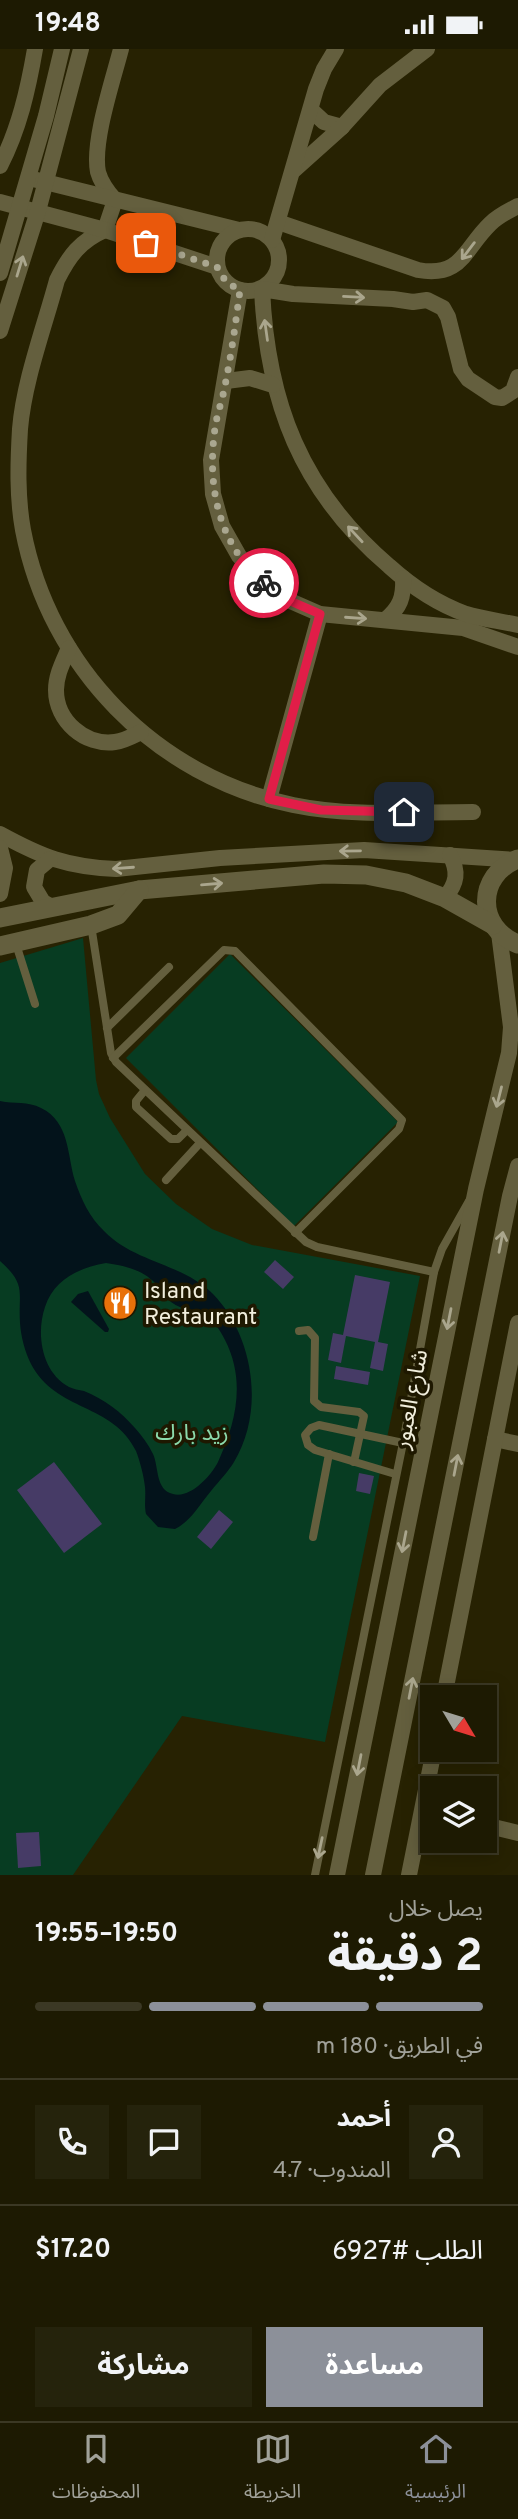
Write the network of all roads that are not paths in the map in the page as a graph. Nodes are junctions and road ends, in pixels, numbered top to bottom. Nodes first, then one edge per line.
1 (34, 49) edge
2 (62, 49) edge
3 (81, 49) edge
4 (121, 49) edge
5 (336, 49) edge
6 (427, 49) edge
7 (311, 110) junction
8 (342, 127) junction
9 (0, 166) edge
10 (292, 172) junction
11 (29, 177) junction
12 (45, 182) junction
13 (115, 199) junction
14 (0, 202) edge
15 (20, 206) junction
16 (518, 206) edge
17 (38, 211) junction
18 (278, 222) junction
19 (7, 227) edge
20 (106, 230) junction
21 (239, 230) junction
22 (31, 233) junction
23 (272, 240) junction
24 (217, 267) junction
25 (418, 270) junction
26 (0, 273) edge
27 (262, 289) junction
28 (240, 290) junction
29 (413, 302) junction
30 (0, 331) edge
31 (518, 377) edge
32 (226, 381) junction
33 (273, 386) junction
34 (402, 578) junction
35 (320, 614) junction
36 (385, 620) junction
37 (464, 621) junction
38 (518, 625) edge
39 (518, 647) edge
40 (69, 648) junction
41 (141, 732) junction
42 (269, 799) junction
43 (472, 812) dead end
44 (0, 834) edge
45 (0, 848) edge
46 (450, 855) junction
47 (50, 859) junction
48 (517, 860) edge
49 (139, 890) junction
50 (0, 894) edge
51 (445, 898) junction
52 (50, 906) junction
53 (0, 918) edge
54 (91, 925) junction
55 (496, 929) junction
56 (7, 943) edge
57 (518, 944) edge
58 (169, 967) dead end
59 (513, 1000) edge
60 (35, 1004) dead end
61 (107, 1028) junction
62 (113, 1058) junction
63 (145, 1090) junction
64 (187, 1130) junction
65 (200, 1143) junction
66 (518, 1166) edge
67 (166, 1180) dead end
68 (475, 1189) junction
69 (295, 1233) junction
70 (434, 1272) junction
71 (518, 1323) edge
72 (299, 1331) dead end
73 (361, 1435) junction
74 (495, 1439) junction
75 (403, 1443) junction
76 (518, 1444) edge
77 (329, 1454) junction
78 (354, 1462) junction
79 (395, 1473) junction
80 (313, 1537) dead end
81 (446, 1685) edge
82 (497, 1828) edge
83 (518, 1833) edge
84 (420, 1836) edge
85 (315, 1875) edge
86 (337, 1875) edge
87 (373, 1875) edge
88 (409, 1875) edge

1 - 9 street
2 - 11 street
3 - 12 street
4 - 13 street
5 - 7 street
6 - 8 street
7 - 8 street
7 - 10 street
8 - 10 street
10 - 18 street
11 - 12 street
11 - 15 street
12 - 13 street
12 - 17 street
13 - 20 street
13 - 21 street
14 - 15 street
15 - 17 street
15 - 19 street
16 -> 25 street
17 - 20 street
17 - 22 street
18 - 23 street
18 - 25 street
19 - 22 street
19 - 26 street
20 - 24 street
20 - 40 street
21 - 23 street
21 - 24 street
30 -> 22 street
23 - 27 street
24 - 28 street
25 - 29 street
27 - 28 street
27 -> 29 street
33 -> 27 street
28 - 32 street
29 - 31 street
32 - 33 street
32 - 35 street
34 -> 33 street
34 - 36 street
34 - 37 street
35 -> 36 street
35 - 42 street
36 - 37 street
37 - 38 street
37 - 39 street
40 - 41 street
40 - 41 street
41 - 42 street
42 - 43 street
44 - 47 street
45 - 50 street
46 -> 47 street
46 - 48 street
46 - 51 street
47 - 52 street
48 - 55 street
49 -> 51 street
49 - 52 street
49 - 54 street
51 - 55 street
52 - 53 street
54 - 56 street
54 - 61 lane
55 - 57 street
55 - 59 street, شارع العبور
56 - 60 lane
58 - 61 lane
59 -> 68 street, شارع العبور
61 - 62 lane
62 - 63 lane
62 - 69 lane
63 - 64 lane
63 - 64 lane
64 - 65 lane
65 - 67 lane
65 - 69 lane
87 -> 66 street
68 - 70 lane
68 -> 86 street, شارع العبور
69 - 70 lane
70 - 75 lane
71 - 74 street
72 - 73 lane
73 - 75 lane
73 - 77 lane
73 - 78 lane
74 - 76 street
74 - 81 street
75 - 79 lane
77 - 78 lane
77 - 80 lane
78 - 79 lane
79 -> 85 lane
82 - 83 street
84 - 88 street

